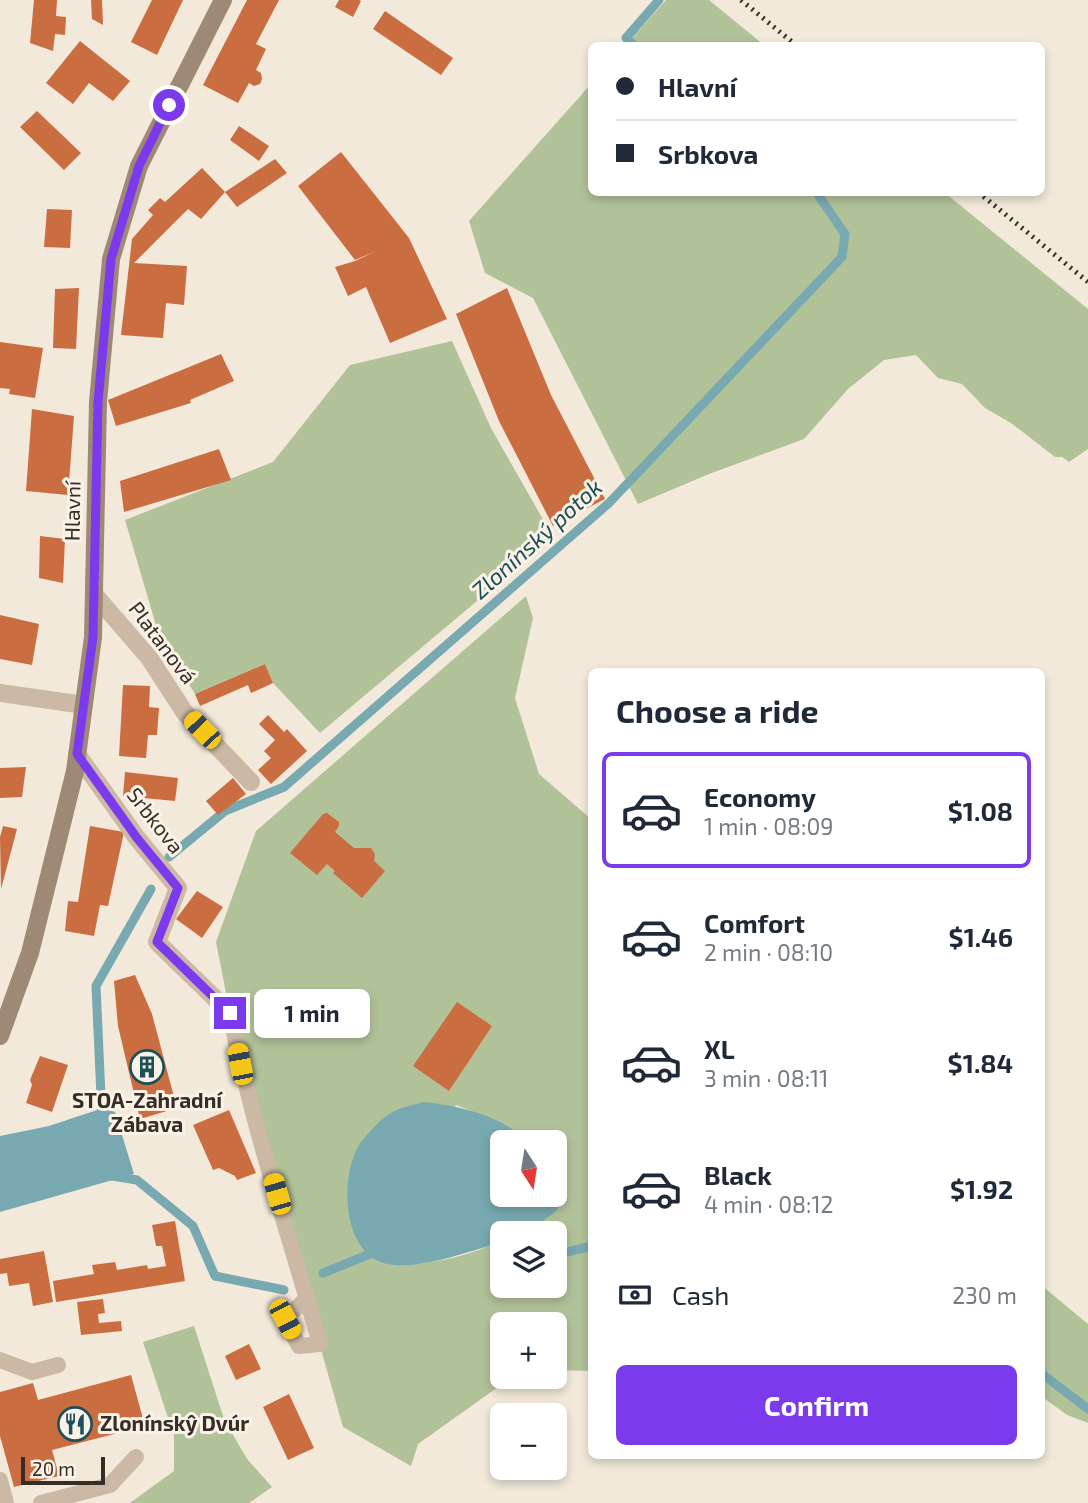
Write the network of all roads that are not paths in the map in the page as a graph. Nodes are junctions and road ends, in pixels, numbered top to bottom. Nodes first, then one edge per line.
1 (223, 0) edge
2 (94, 594) junction
3 (0, 693) edge
4 (84, 705) junction
5 (77, 754) junction
6 (251, 782) dead end
7 (230, 1013) joint
8 (0, 1036) edge
9 (307, 1298) dead end
10 (0, 1360) edge
11 (58, 1365) dead end
12 (136, 1457) dead end
13 (0, 1480) edge
14 (6, 1503) edge
15 (41, 1503) edge

1 - 2 street, Hlavní
2 - 4 street, Hlavní
2 - 6 street, Platanová
3 - 4 street
4 - 5 street, Hlavní
5 - 7 street, Srbkova
5 - 8 street, Hlavní
7 - 9 lane
10 - 11 lane
12 - 15 lane
13 - 14 lane

